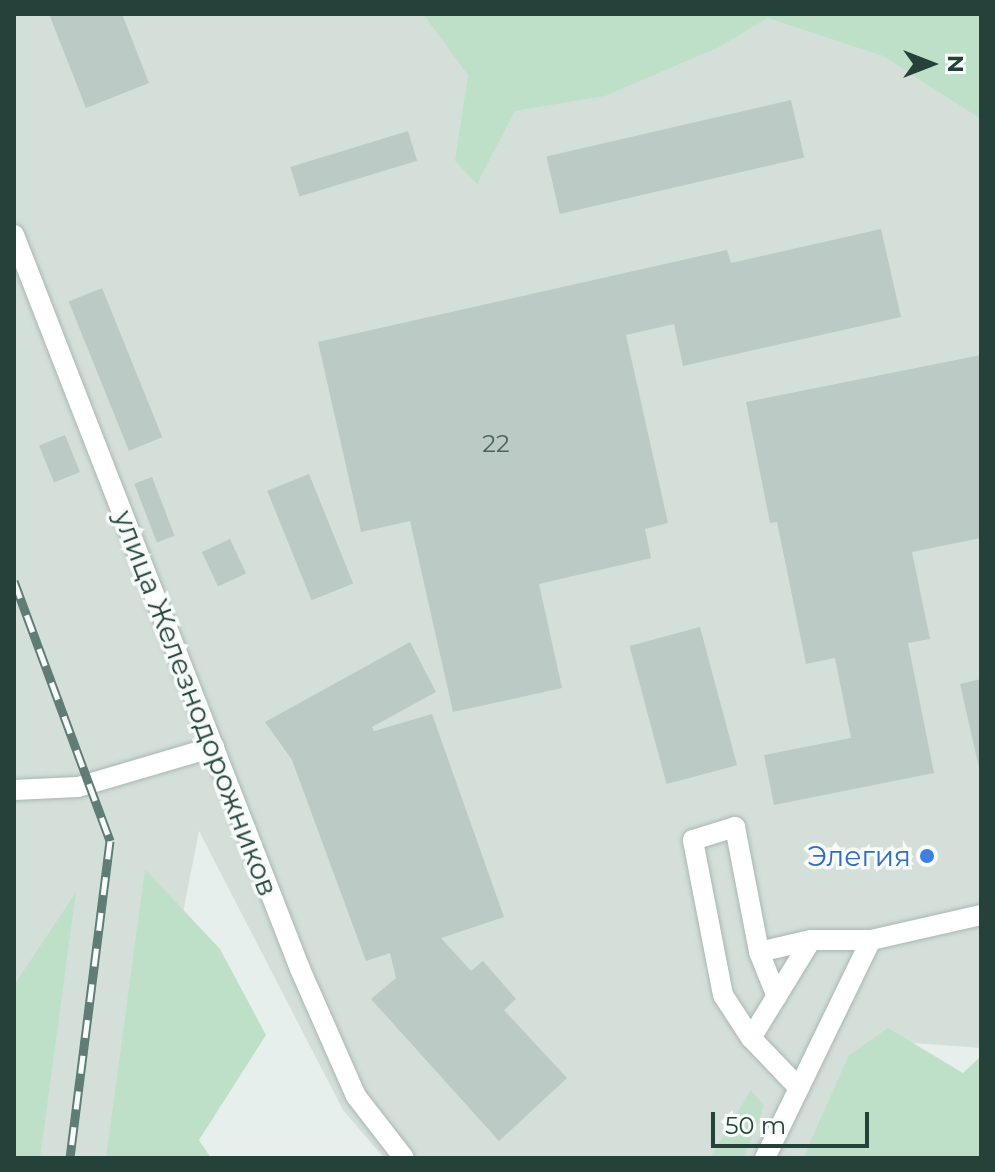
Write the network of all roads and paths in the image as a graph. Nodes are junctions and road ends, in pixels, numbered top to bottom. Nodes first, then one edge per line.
1 (14, 235) edge
2 (214, 747) junction
3 (14, 790) edge
4 (981, 915) edge
5 (811, 940) junction
6 (871, 940) junction
7 (759, 952) junction
8 (777, 997) junction
9 (751, 1038) junction
10 (799, 1088) junction
11 (404, 1158) edge
12 (765, 1158) edge

1 - 2 street, улица Железнодорожников
2 - 3 street
2 - 11 street, улица Железнодорожников
4 - 6 street
5 - 6 street
5 - 7 street
5 - 8 street
6 - 10 street
7 - 8 street
7 - 9 street
8 - 9 street
9 - 10 street
10 - 12 street

